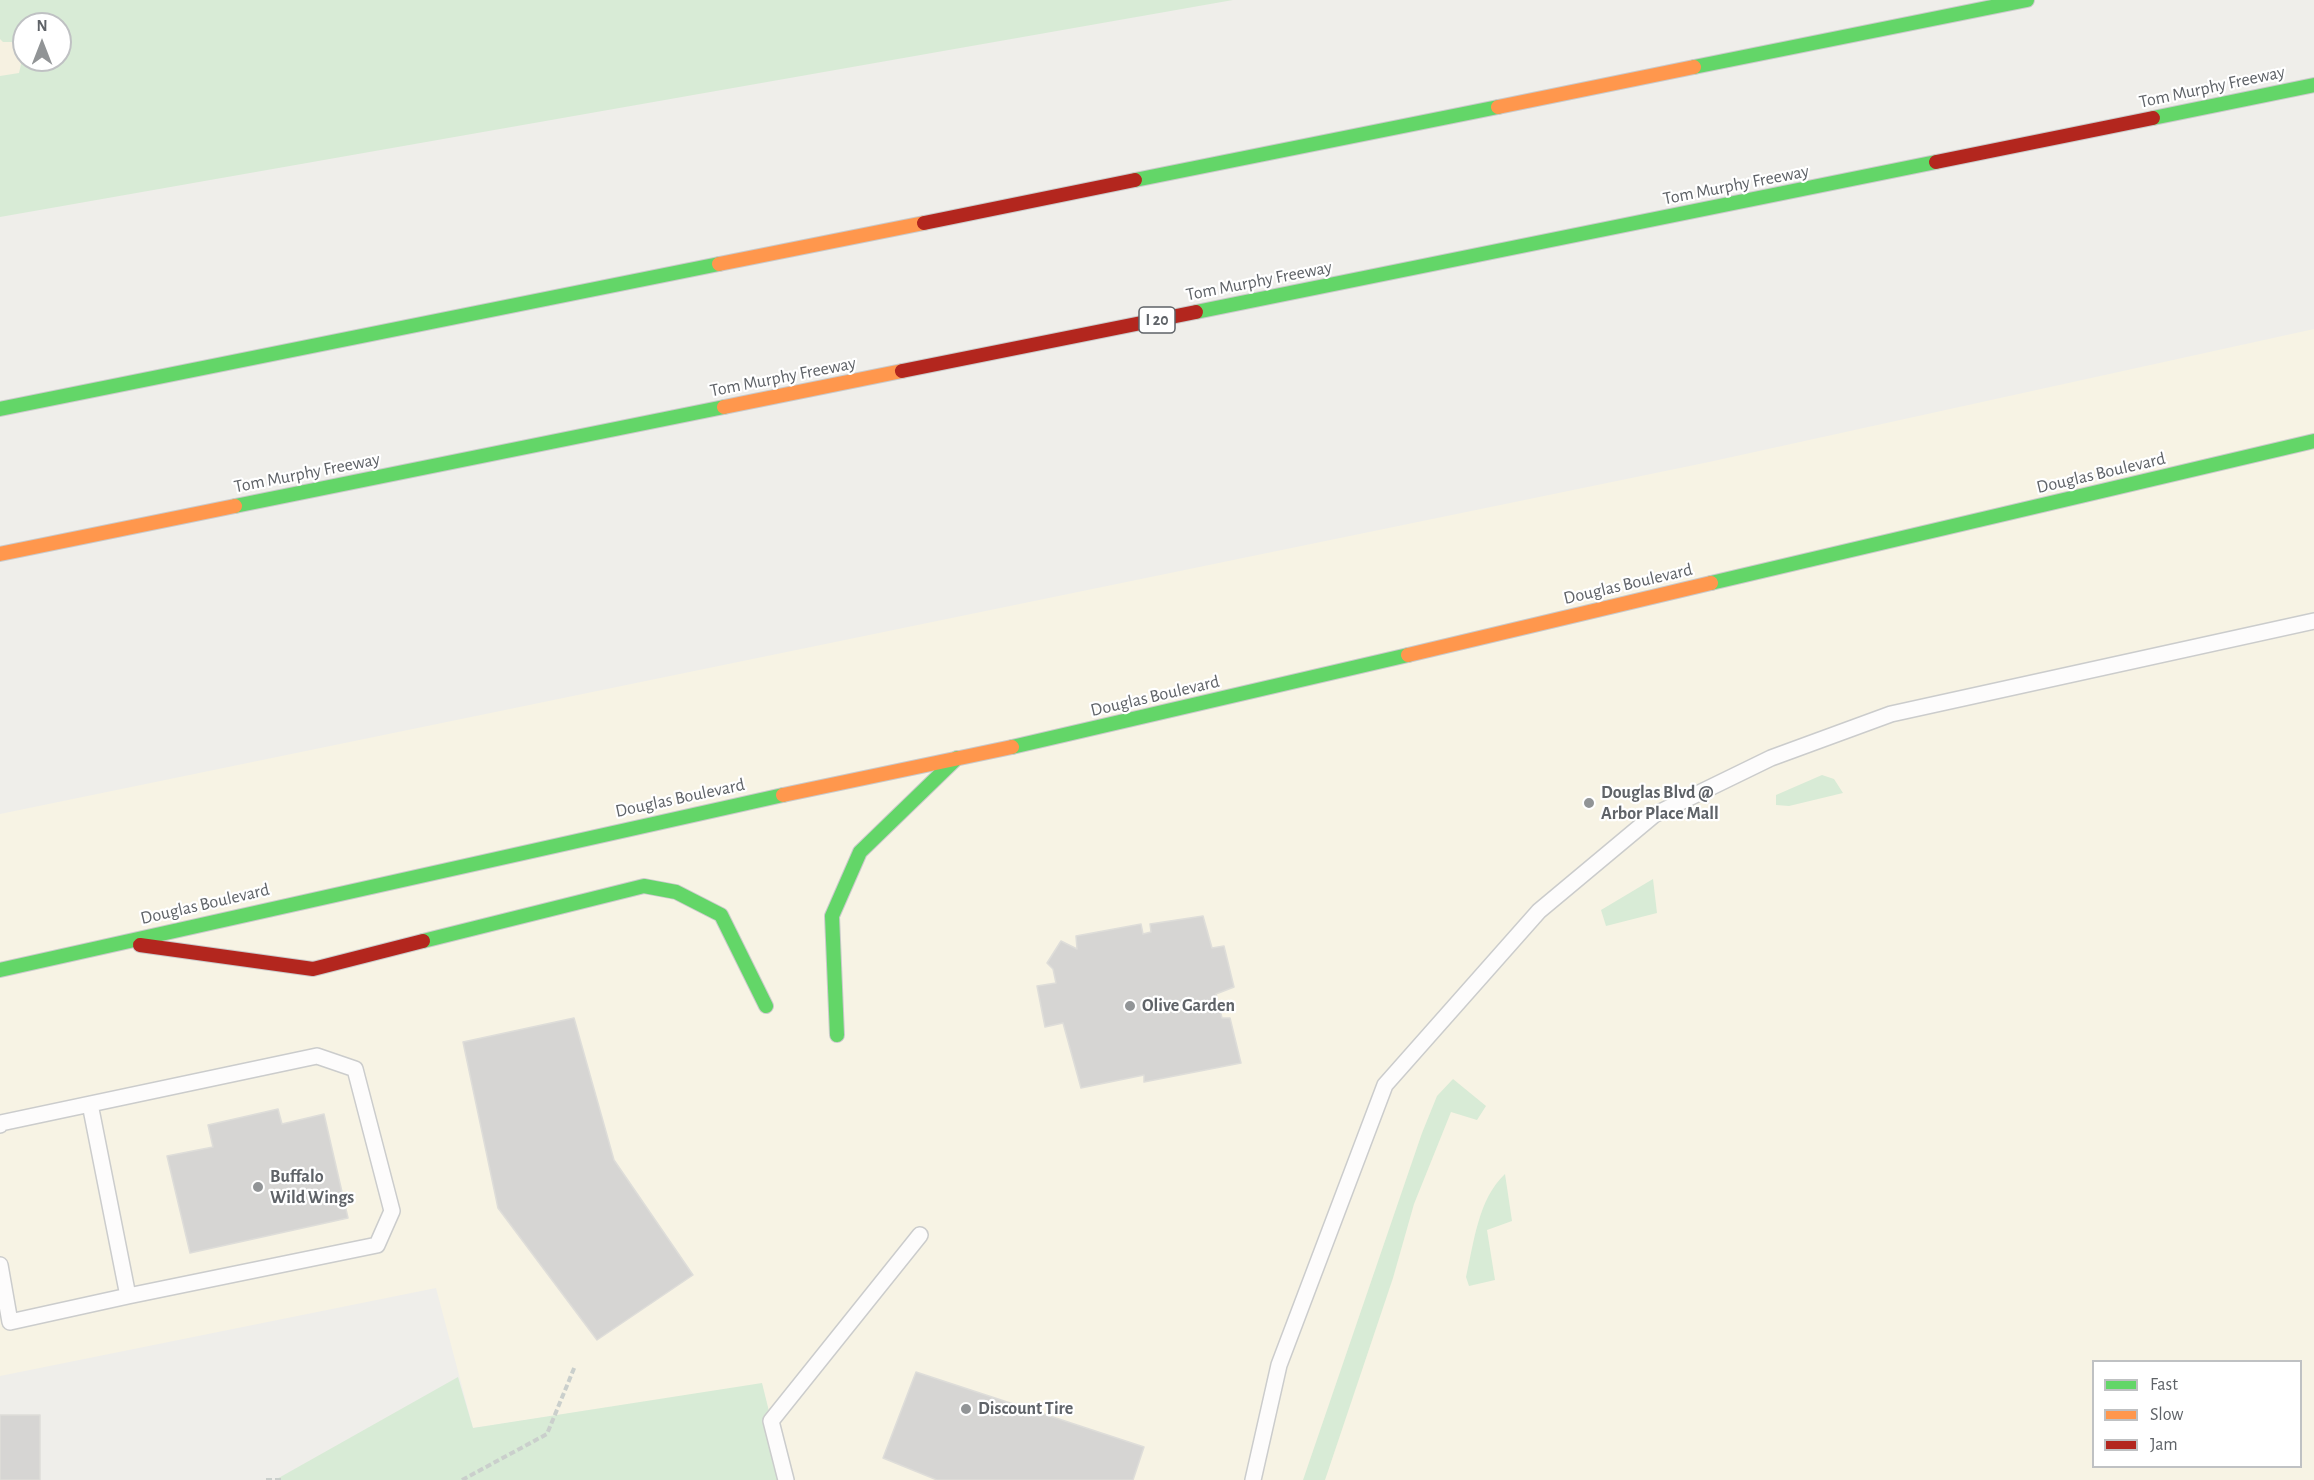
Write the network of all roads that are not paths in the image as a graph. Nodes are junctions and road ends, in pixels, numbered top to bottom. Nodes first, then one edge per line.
1 (2027, 0) edge
2 (2314, 85) edge
3 (0, 409) edge
4 (2314, 441) edge
5 (0, 554) edge
6 (2314, 621) edge
7 (957, 758) junction
8 (120, 942) junction
9 (0, 970) edge
10 (766, 1006) dead end
11 (837, 1035) dead end
12 (90, 1104) junction
13 (0, 1122) edge
14 (920, 1235) dead end
15 (0, 1265) edge
16 (128, 1296) junction
17 (5, 1323) edge
18 (786, 1480) edge
19 (1253, 1480) edge

1 - 3 main road
2 - 5 main road, Tom Murphy Freeway / I 20
4 - 7 main road, Douglas Boulevard
6 - 19 lane
7 - 8 main road, Douglas Boulevard
7 - 11 main road
8 - 9 main road, Douglas Boulevard
8 - 10 main road
12 - 13 lane
12 - 16 lane
12 - 16 lane
14 - 18 lane
15 - 17 lane
16 - 17 lane

